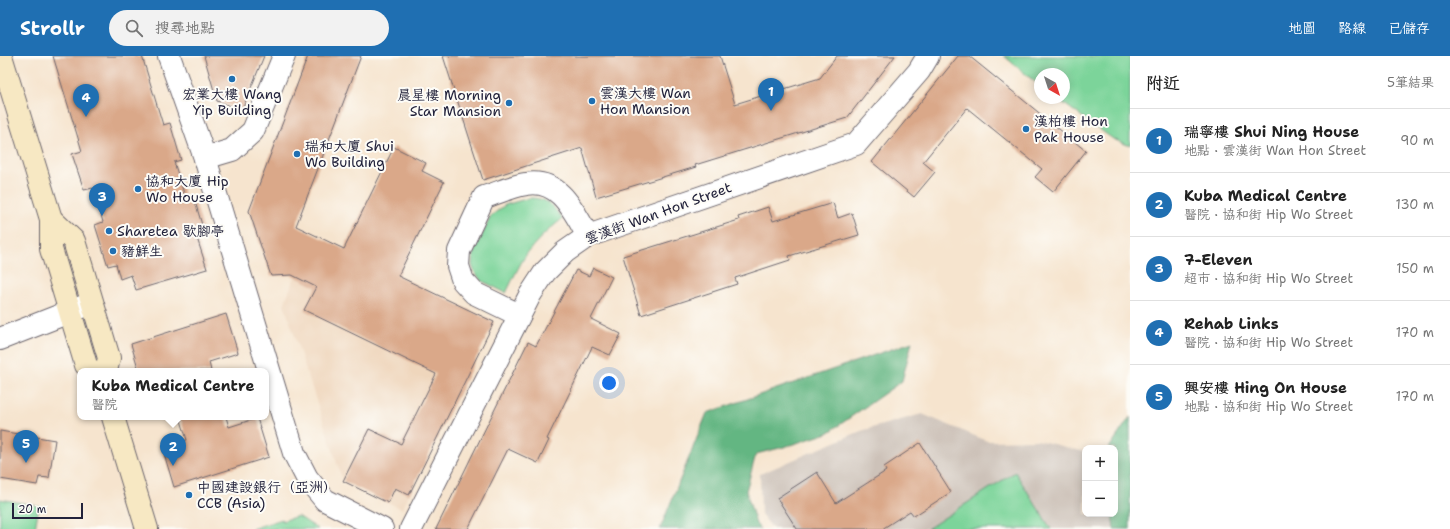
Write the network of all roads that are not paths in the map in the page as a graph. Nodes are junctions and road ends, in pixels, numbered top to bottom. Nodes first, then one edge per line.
1 (1, 56) edge
2 (169, 56) edge
3 (284, 56) edge
4 (928, 56) edge
5 (205, 158) junction
6 (51, 219) junction
7 (588, 236) junction
8 (92, 303) junction
9 (70, 310) junction
10 (519, 315) junction
11 (0, 339) edge
12 (88, 368) edge
13 (107, 368) edge
14 (268, 368) edge
15 (269, 370) edge
16 (114, 420) edge
17 (147, 529) edge
18 (382, 529) edge
19 (411, 529) edge

1 - 6 main road
2 - 5 street
3 - 5 street
4 - 7 street, 雲漢街 Wan Hon Street
5 - 14 street
6 - 8 main road
6 - 9 main road
7 - 10 street, 雲漢街 Wan Hon Street
7 - 10 street
8 - 9 street
8 - 13 main road
9 - 11 street
9 - 12 main road
10 - 19 street, 雲漢街 Wan Hon Street
15 - 18 street
16 - 17 main road

